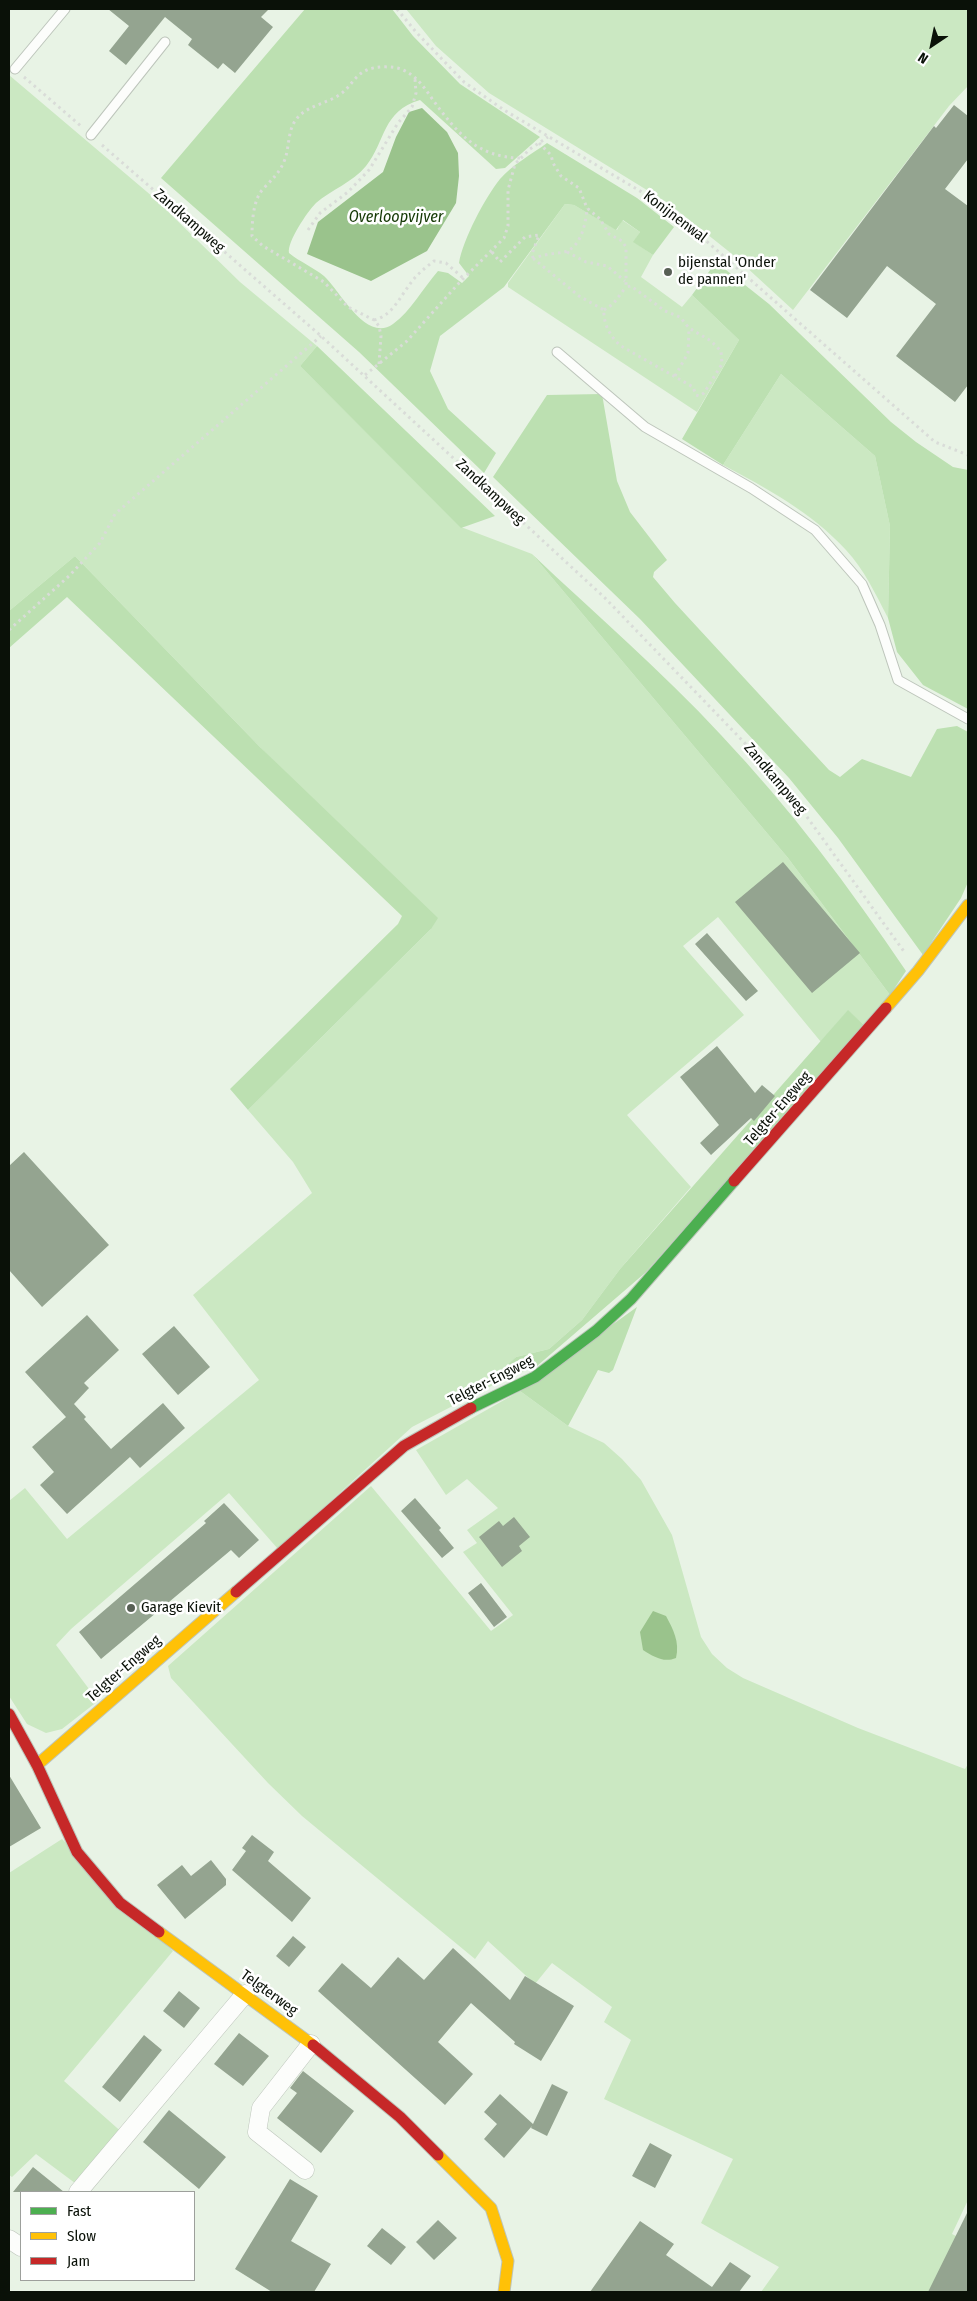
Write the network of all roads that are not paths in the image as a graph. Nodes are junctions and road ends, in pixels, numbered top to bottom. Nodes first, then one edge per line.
1 (65, 9) edge
2 (165, 42) dead end
3 (15, 69) road end
4 (91, 135) road end
5 (557, 352) dead end
6 (968, 719) edge
7 (968, 905) edge
8 (9, 1714) edge
9 (37, 1765) junction
10 (245, 1994) junction
11 (311, 2044) junction
12 (305, 2170) dead end
13 (79, 2191) edge
14 (9, 2239) edge
15 (20, 2246) edge
16 (504, 2292) edge

1 - 3 lane
2 - 4 lane
5 - 6 lane
7 - 9 street, Telgter-Engweg
8 - 9 street, Telgterweg
9 - 10 street, Telgterweg
10 - 11 street, Telgterweg
10 - 13 street
11 - 12 street
11 - 16 street, Telgterweg
14 - 15 street

